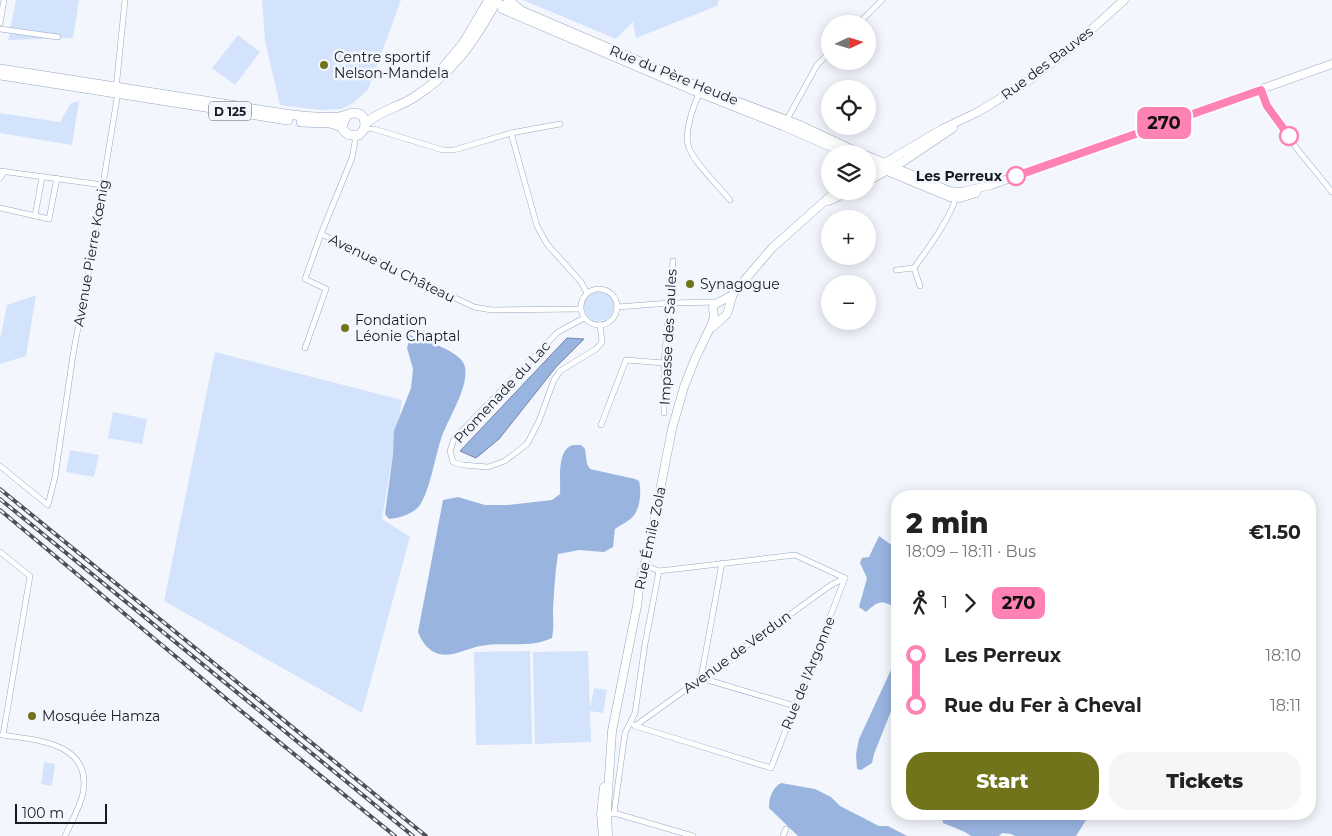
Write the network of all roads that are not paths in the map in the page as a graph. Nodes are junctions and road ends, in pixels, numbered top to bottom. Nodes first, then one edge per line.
1 (4, 0) edge
2 (125, 0) edge
3 (508, 0) edge
4 (882, 0) edge
5 (1124, 0) edge
6 (492, 3) edge
7 (520, 10) junction
8 (867, 15) edge
9 (0, 23) edge
10 (0, 29) edge
11 (58, 37) dead end
12 (821, 61) edge
13 (1332, 64) edge
14 (0, 69) edge
15 (0, 75) edge
16 (701, 90) junction
17 (1261, 90) junction
18 (117, 91) junction
19 (347, 115) junction
20 (360, 115) junction
21 (964, 120) junction
22 (785, 123) junction
23 (560, 124) dead end
24 (365, 126) junction
25 (342, 127) junction
26 (510, 133) junction
27 (356, 136) junction
28 (828, 145) edge
29 (840, 145) edge
30 (912, 156) junction
31 (879, 168) edge
32 (2, 171) edge
33 (42, 176) junction
34 (915, 176) junction
35 (0, 178) edge
36 (57, 178) junction
37 (103, 185) junction
38 (1332, 192) edge
39 (953, 195) junction
40 (730, 200) dead end
41 (826, 200) edge
42 (832, 200) edge
43 (820, 206) junction
44 (0, 208) edge
45 (35, 216) junction
46 (321, 234) junction
47 (673, 261) dead end
48 (914, 268) junction
49 (896, 270) dead end
50 (920, 286) dead end
51 (734, 292) junction
52 (587, 293) junction
53 (704, 302) junction
54 (720, 302) junction
55 (670, 303) junction
56 (617, 307) junction
57 (580, 309) junction
58 (728, 309) junction
59 (713, 311) junction
60 (723, 317) junction
61 (584, 318) junction
62 (600, 325) junction
63 (709, 332) junction
64 (305, 348) dead end
65 (664, 363) junction
66 (664, 413) dead end
67 (601, 425) dead end
68 (0, 466) edge
69 (0, 552) edge
70 (722, 563) junction
71 (644, 565) junction
72 (659, 571) junction
73 (845, 578) junction
74 (701, 678) junction
75 (794, 706) junction
76 (633, 724) junction
77 (1, 735) edge
78 (607, 814) junction
79 (786, 829) dead end
80 (65, 836) edge
81 (603, 836) edge
82 (608, 836) edge
83 (693, 836) edge
84 (783, 836) edge

1 - 9 street
2 - 18 street, Avenue Pierre Kœnig
3 - 7 main road
4 - 8 street
5 - 21 main road, Rue des Bauves
6 - 7 main road, Rue du Père Heude
6 - 16 main road, Rue du Père Heude
6 - 20 main road
6 - 24 main road
7 - 16 main road, Rue du Père Heude
10 - 11 street
12 - 22 street
13 - 17 main road
14 - 18 main road, D 125
15 - 18 main road, D 125
16 - 22 main road, Rue du Père Heude
16 - 40 street
17 - 38 street
17 - 39 main road
18 - 19 main road
18 - 25 main road, D 125
18 - 37 street, Avenue Pierre Kœnig
19 - 20 main road
19 - 25 main road
20 - 24 main road
21 - 30 main road, Rue des Bauves
21 - 31 main road, Rue des Bauves
22 - 28 main road, Rue du Père Heude
22 - 29 main road, Rue du Père Heude
23 - 26 street
24 - 26 street
24 - 27 main road
25 - 27 main road
26 - 52 street
27 - 46 street
30 - 31 main road, Rue des Bauves
30 - 34 main road
31 - 34 main road
31 - 39 main road
32 - 33 street
32 - 35 street
33 - 36 street
33 - 45 street
34 - 39 main road
36 - 37 street
36 - 45 street
37 - 68 street, Avenue Pierre Kœnig
39 - 48 street
41 - 43 main road
42 - 43 main road
43 - 51 main road
44 - 45 street
46 - 57 street, Avenue du Château
46 - 64 street
47 - 55 street, Impasse des Saules
48 - 49 street
48 - 50 street
51 - 54 main road
51 - 58 main road
52 - 56 street
52 - 57 street
53 - 54 street
53 - 55 street
53 - 59 street
54 - 58 main road
54 - 59 main road
55 - 56 street
55 - 65 street, Impasse des Saules
56 - 62 street
57 - 61 street
58 - 60 main road
59 - 60 main road
59 - 63 main road, Rue Émile Zola
60 - 63 main road, Rue Émile Zola
61 - 62 street
61 - 62 street, Promenade du Lac
63 - 71 main road, Rue Émile Zola
65 - 66 street, Impasse des Saules
65 - 67 street
69 - 77 street
70 - 72 street
70 - 73 street
70 - 74 street
71 - 72 street
71 - 78 main road, Rue Émile Zola
72 - 76 street
73 - 74 street, Avenue de Verdun
73 - 75 street, Rue de l'Argonne
74 - 75 street
74 - 76 street, Avenue de Verdun
75 - 76 street, Rue de l'Argonne
76 - 78 street
77 - 80 street
78 - 81 main road, Rue Émile Zola
78 - 82 main road, Rue Émile Zola
78 - 83 street
79 - 84 street

